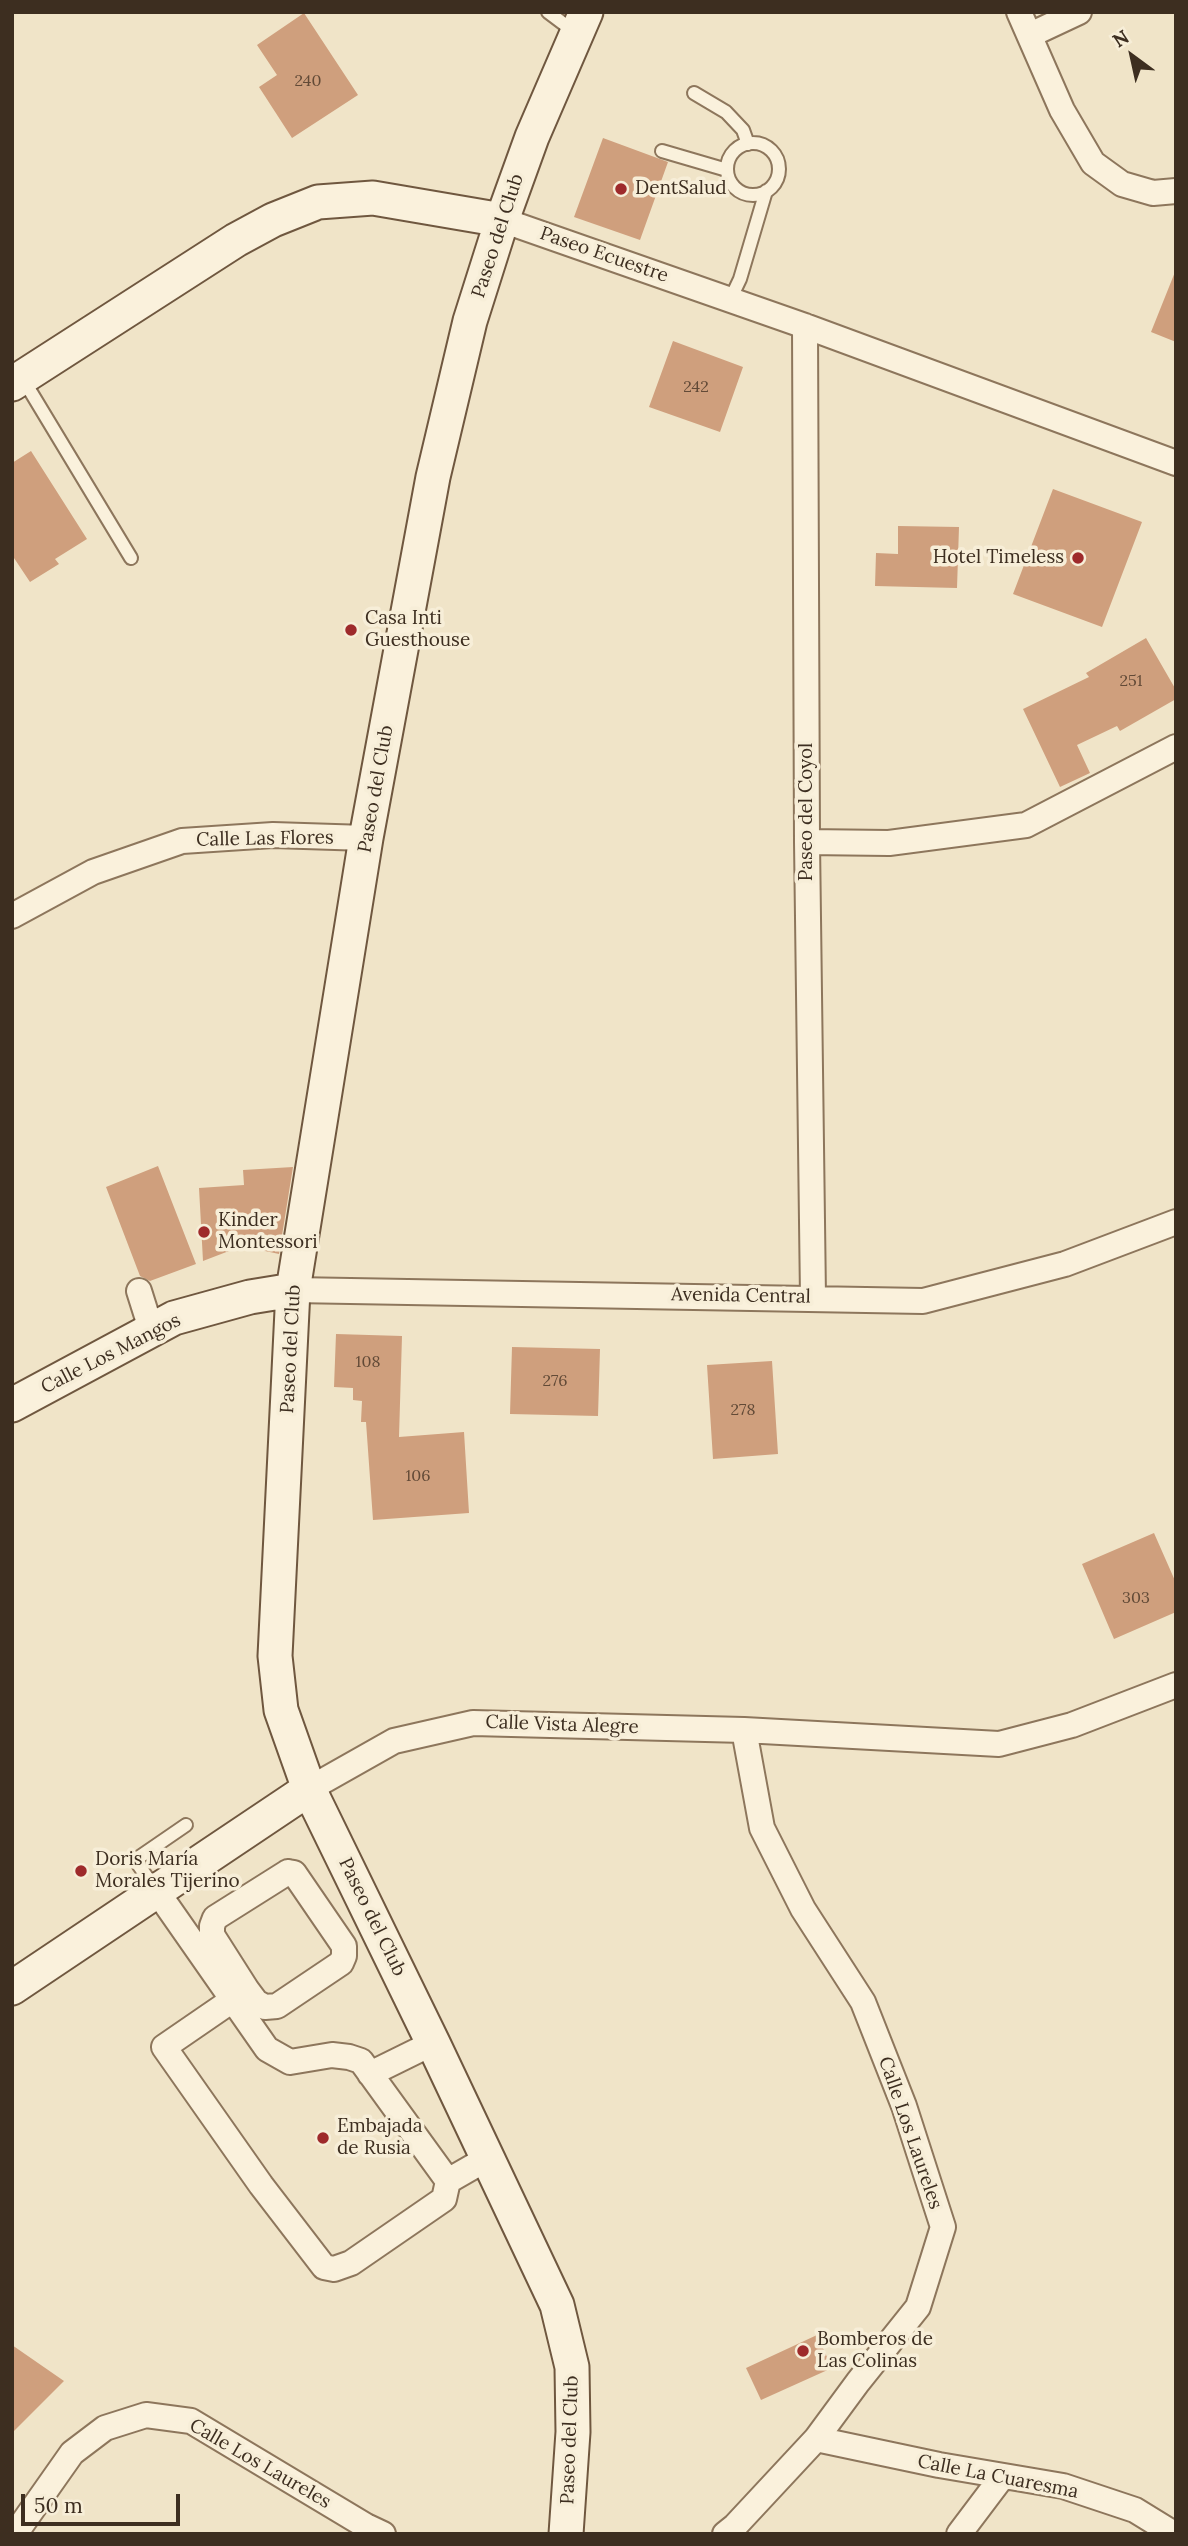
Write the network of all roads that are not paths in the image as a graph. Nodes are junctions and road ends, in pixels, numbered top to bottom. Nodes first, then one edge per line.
1 (548, 12) edge
2 (1019, 12) edge
3 (1079, 12) edge
4 (581, 23) edge
5 (1030, 35) junction
6 (694, 93) dead end
7 (748, 144) junction
8 (662, 151) dead end
9 (727, 170) junction
10 (766, 191) junction
11 (1176, 191) edge
12 (502, 220) junction
13 (730, 300) junction
14 (805, 326) junction
15 (17, 380) edge
16 (1176, 463) edge
17 (131, 558) dead end
18 (1176, 747) edge
19 (366, 838) junction
20 (807, 842) junction
21 (12, 916) edge
22 (1176, 1222) edge
23 (293, 1290) junction
24 (139, 1291) dead end
25 (813, 1297) junction
26 (151, 1329) junction
27 (12, 1405) edge
28 (1176, 1685) edge
29 (744, 1730) junction
30 (309, 1789) junction
31 (186, 1825) dead end
32 (156, 1890) junction
33 (12, 1988) edge
34 (240, 1994) junction
35 (433, 2043) junction
36 (370, 2074) junction
37 (488, 2158) junction
38 (448, 2181) junction
39 (816, 2439) junction
40 (1002, 2477) junction
41 (15, 2534) edge
42 (383, 2534) edge
43 (566, 2534) edge
44 (724, 2534) edge
45 (958, 2534) edge
46 (1174, 2534) edge

1 - 4 lane
2 - 5 street
3 - 5 street
4 - 12 street, Paseo del Club
5 - 11 street
6 - 7 lane
7 - 9 lane
7 - 10 lane
8 - 9 lane
9 - 10 lane
10 - 13 lane
12 - 13 street, Paseo Ecuestre
12 - 15 street, Paseo Ecuestre
12 - 19 street, Paseo del Club
13 - 14 street, Paseo Ecuestre
14 - 16 street, Paseo Ecuestre
14 - 20 street, Paseo del Coyol
15 - 17 lane
18 - 20 street
19 - 21 street, Calle Las Flores
19 - 23 street, Paseo del Club
20 - 25 street, Paseo del Coyol
22 - 25 street, Avenida Central
23 - 25 street, Avenida Central
23 - 26 street, Calle Los Mangos
23 - 30 street, Paseo del Club
24 - 26 street
26 - 27 street, Calle Los Mangos
28 - 29 street, Calle Vista Alegre
29 - 30 street, Calle Vista Alegre
29 - 39 street, Calle Los Laureles
30 - 32 street, Calle Vista Alegre
30 - 35 street, Paseo del Club
31 - 32 lane
32 - 33 street, Calle Vista Alegre
32 - 34 street
34 - 34 street
34 - 36 street
34 - 38 street
35 - 36 street
35 - 37 street, Paseo del Club
36 - 38 street
37 - 38 street
37 - 43 street, Paseo del Club
39 - 40 street, Calle La Cuaresma
39 - 44 street, Calle Los Laureles
40 - 45 street
40 - 46 street, Calle La Cuaresma
41 - 42 street, Calle Los Laureles

